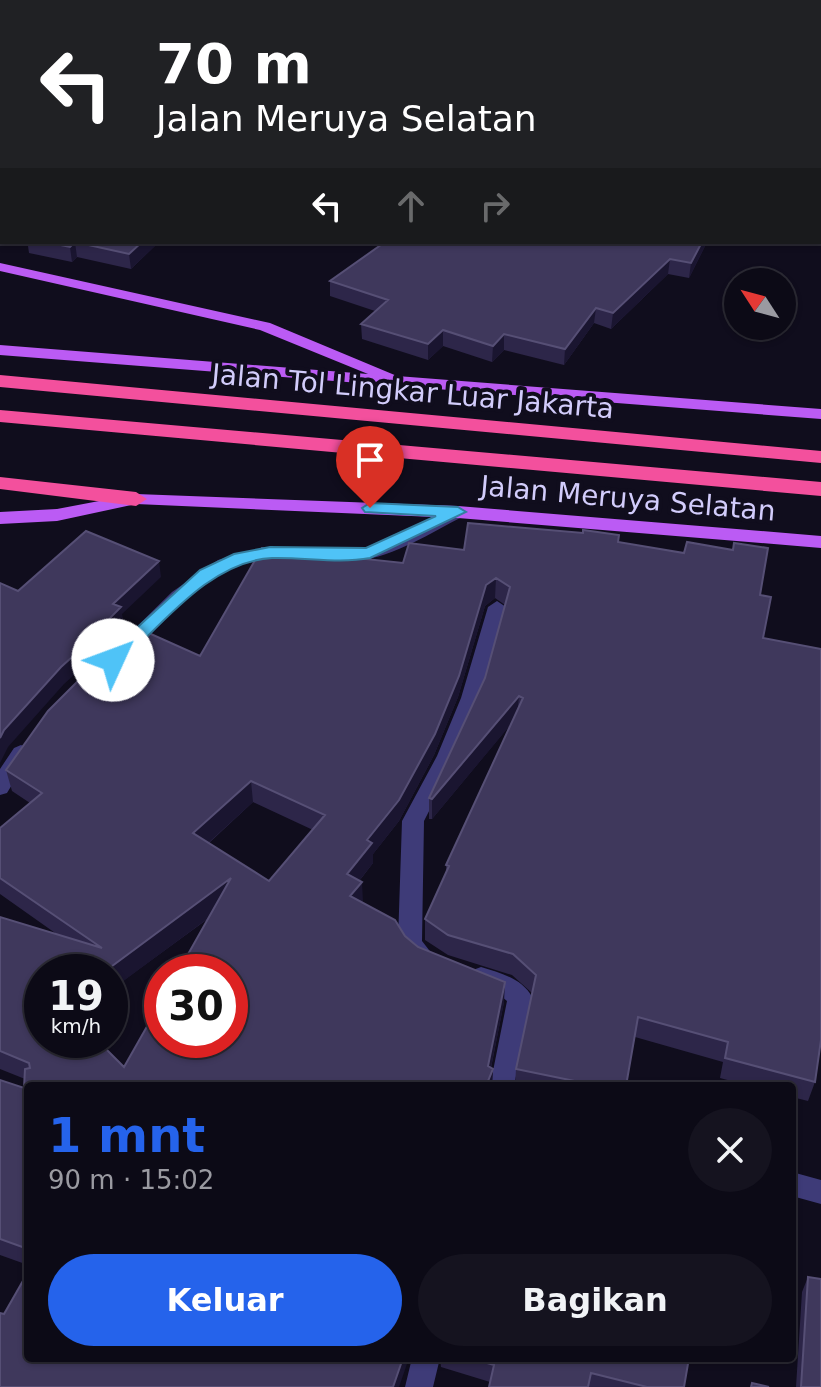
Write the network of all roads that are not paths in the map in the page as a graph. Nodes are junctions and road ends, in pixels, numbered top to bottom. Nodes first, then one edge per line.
1 (0, 267) edge
2 (0, 350) edge
3 (0, 381) edge
4 (404, 383) junction
5 (821, 414) edge
6 (0, 416) edge
7 (821, 457) edge
8 (0, 483) edge
9 (821, 489) edge
10 (136, 499) junction
11 (458, 512) junction
12 (0, 518) edge
13 (821, 542) edge
14 (497, 607) dead end
15 (113, 660) edge
16 (35, 735) edge
17 (0, 787) edge
18 (503, 1082) edge
19 (796, 1185) edge
20 (821, 1192) edge
21 (425, 1362) edge
22 (419, 1387) edge

1 - 4 main road
2 - 4 main road
3 - 7 highway, Jalan Tol Lingkar Luar Jakarta
4 - 5 main road
6 - 9 highway
8 - 10 highway
10 - 11 main road, Jalan Meruya Selatan
10 - 12 main road, Jalan Meruya Selatan
11 - 13 main road, Jalan Meruya Selatan
11 - 15 street
14 - 18 street
16 - 17 street
19 - 20 street
21 - 22 street

